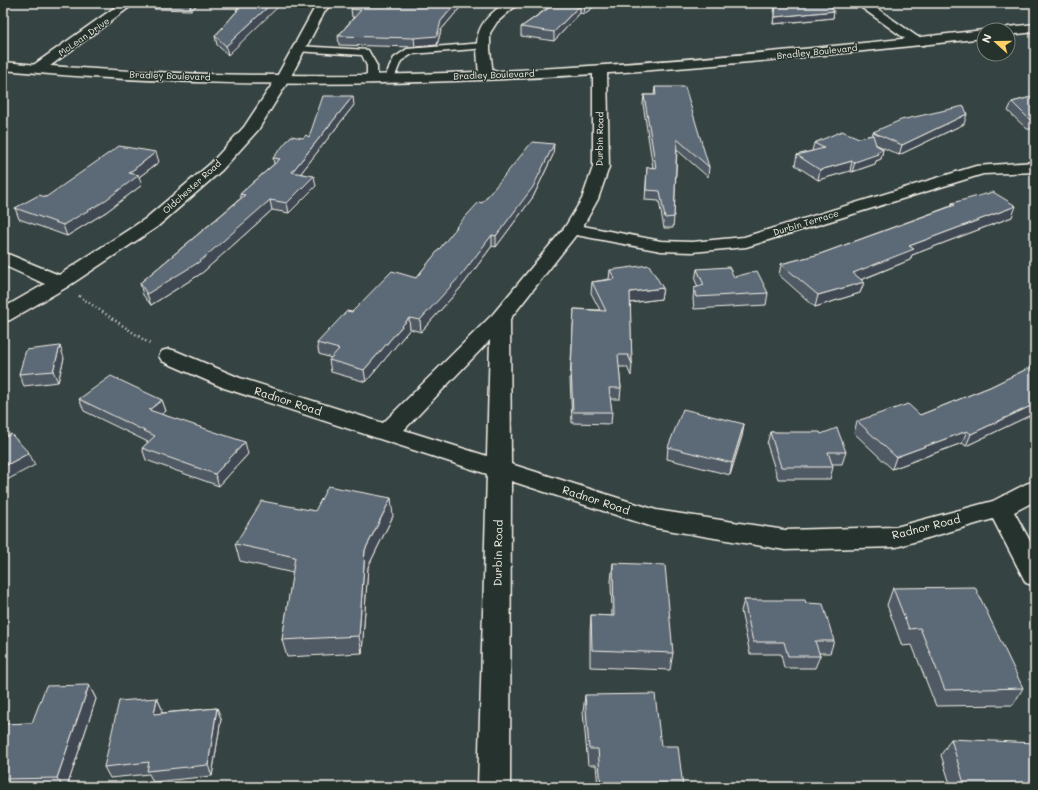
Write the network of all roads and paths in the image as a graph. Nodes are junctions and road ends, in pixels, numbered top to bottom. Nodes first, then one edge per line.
1 (129, 3) edge
2 (326, 3) edge
3 (513, 3) edge
4 (861, 3) edge
5 (1035, 28) edge
6 (1016, 30) edge
7 (976, 35) edge
8 (919, 42) junction
9 (484, 46) junction
10 (298, 49) junction
11 (3, 66) edge
12 (37, 69) junction
13 (600, 71) junction
14 (486, 75) junction
15 (389, 79) junction
16 (282, 80) junction
17 (372, 80) junction
18 (1035, 167) edge
19 (572, 229) junction
20 (3, 258) edge
21 (60, 283) junction
22 (3, 316) edge
23 (500, 318) junction
24 (169, 356) joint
25 (387, 433) junction
26 (499, 469) junction
27 (1035, 490) edge
28 (1000, 508) junction
29 (1035, 575) edge
30 (494, 787) edge

1 - 12 street, McLean Drive
2 - 10 street, Oldchester Road
3 - 9 street
4 - 8 street
5 - 6 street
7 - 8 street, Bradley Boulevard
8 - 13 street, Bradley Boulevard
9 - 14 street
9 - 15 lane
10 - 16 street, Oldchester Road
10 - 17 lane
11 - 12 street, Bradley Boulevard
12 - 16 street, Bradley Boulevard
13 - 14 street, Bradley Boulevard
13 - 19 street, Durbin Road
14 - 15 street, Bradley Boulevard
15 - 17 street, Bradley Boulevard
16 - 17 street, Bradley Boulevard
16 - 21 street, Oldchester Road
18 - 19 street, Durbin Terrace
19 - 23 street, Durbin Road
20 - 21 street
21 - 22 street, Oldchester Road
21 - 24 path
23 - 25 street, Durbin Road
23 - 26 street, Durbin Road
24 - 25 street, Radnor Road
25 - 26 street, Radnor Road
26 - 28 street, Radnor Road
26 - 30 street, Durbin Road
27 - 28 street, Radnor Road
28 - 29 street

